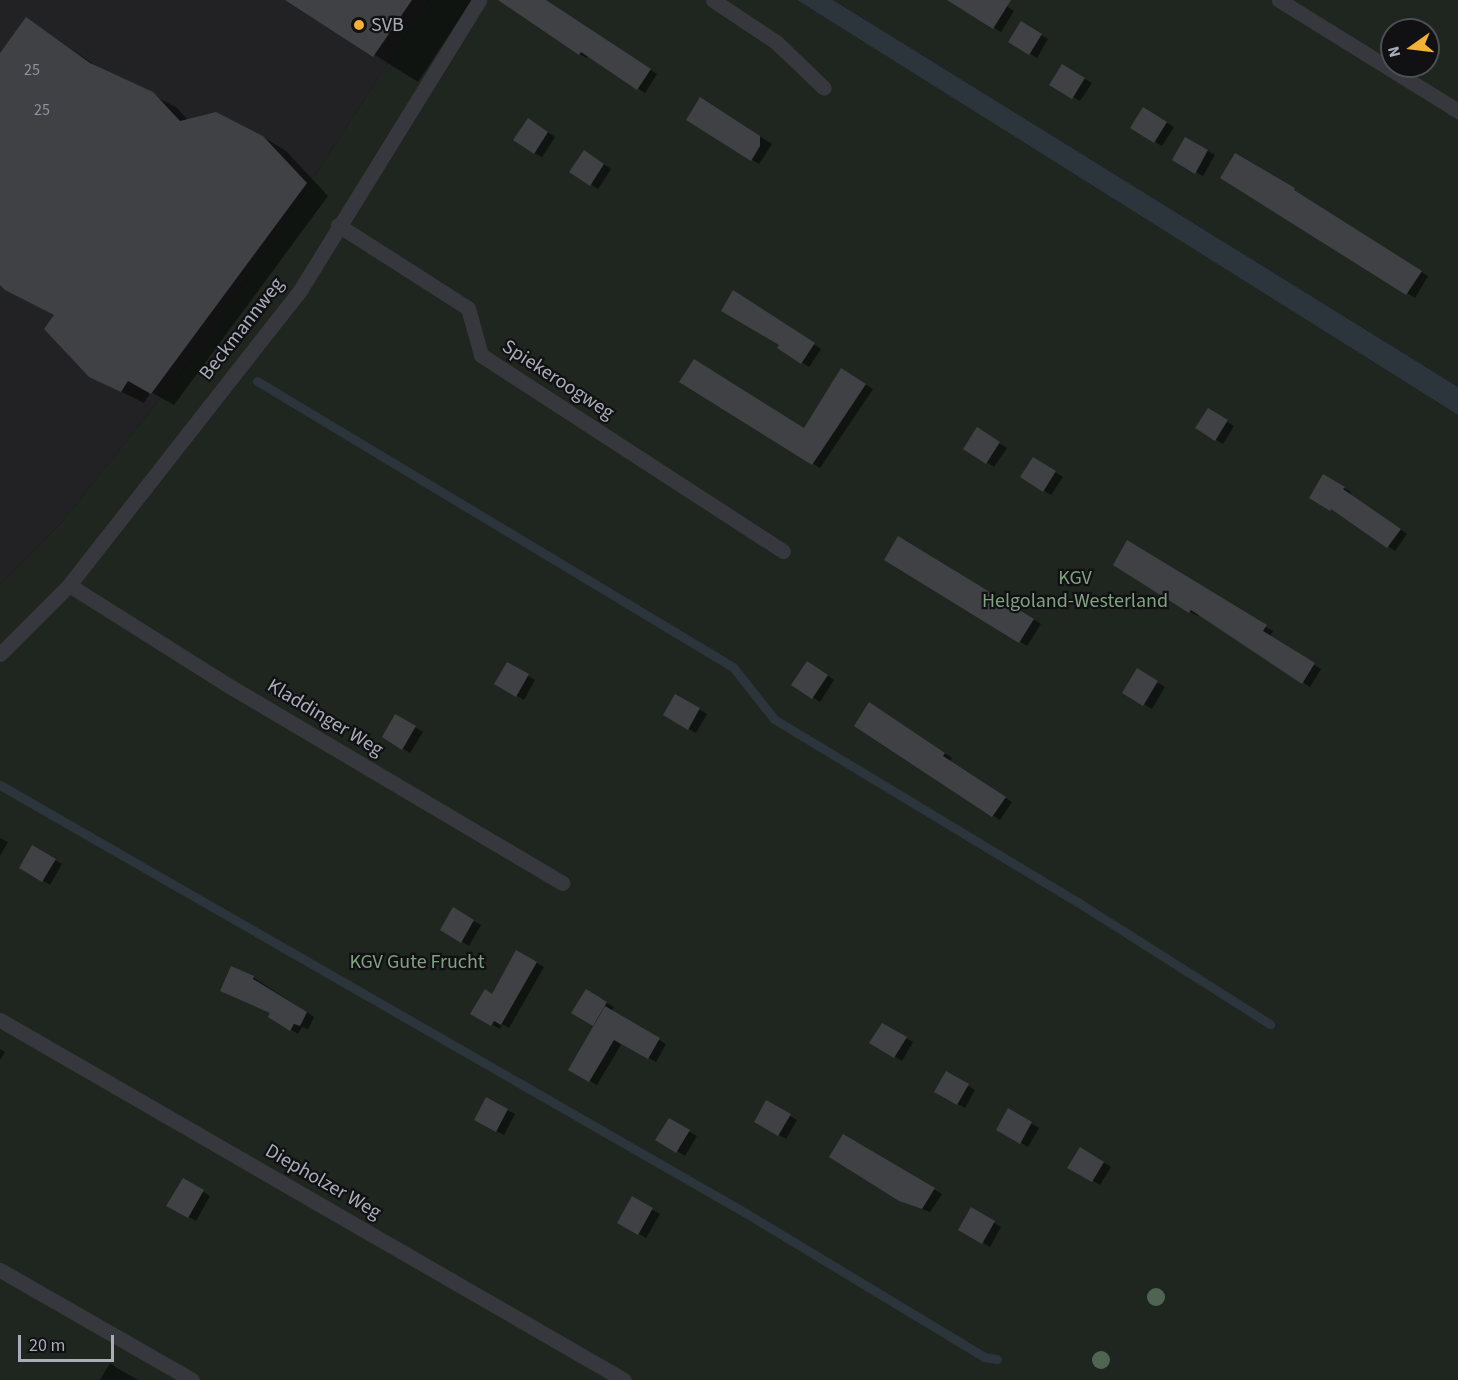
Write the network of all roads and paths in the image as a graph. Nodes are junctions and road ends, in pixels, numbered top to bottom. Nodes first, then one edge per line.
1 (479, 0) edge
2 (714, 0) edge
3 (1279, 0) edge
4 (825, 88) dead end
5 (1458, 111) edge
6 (338, 225) junction
7 (783, 551) dead end
8 (69, 585) junction
9 (0, 654) edge
10 (562, 883) dead end
11 (0, 1020) edge
12 (0, 1270) edge
13 (192, 1380) edge
14 (624, 1380) edge

1 - 6 lane, Beckmannweg
2 - 4 lane
3 - 5 lane
6 - 7 lane, Spiekeroogweg
6 - 8 lane, Beckmannweg
8 - 9 lane, Beckmannweg
8 - 10 lane, Kladdinger Weg
11 - 14 lane, Diepholzer Weg
12 - 13 lane

